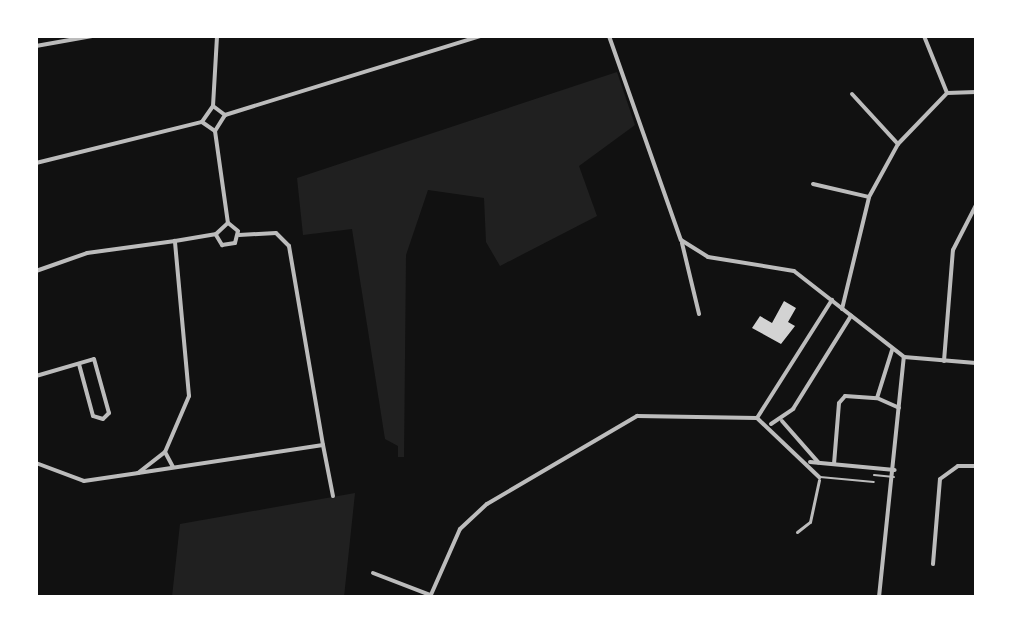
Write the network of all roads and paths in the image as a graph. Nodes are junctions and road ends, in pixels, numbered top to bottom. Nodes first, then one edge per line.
1 (92, 36) edge
2 (217, 36) edge
3 (480, 36) edge
4 (609, 36) edge
5 (924, 36) edge
6 (36, 46) edge
7 (976, 92) edge
8 (947, 93) junction
9 (852, 94) dead end
10 (213, 106) junction
11 (225, 115) junction
12 (202, 122) junction
13 (215, 131) junction
14 (898, 144) junction
15 (36, 163) edge
16 (813, 184) dead end
17 (869, 197) junction
18 (976, 205) edge
19 (228, 223) junction
20 (216, 234) junction
21 (239, 235) junction
22 (681, 240) junction
23 (175, 241) junction
24 (36, 271) edge
25 (832, 300) junction
26 (842, 309) junction
27 (699, 314) dead end
28 (851, 316) junction
29 (892, 350) junction
30 (904, 357) junction
31 (944, 361) junction
32 (976, 363) edge
33 (79, 364) junction
34 (36, 376) edge
35 (877, 398) junction
36 (900, 408) junction
37 (757, 418) junction
38 (782, 421) junction
39 (771, 424) junction
40 (323, 445) junction
41 (165, 452) junction
42 (810, 462) junction
43 (36, 463) edge
44 (820, 463) junction
45 (834, 464) junction
46 (976, 466) edge
47 (173, 467) junction
48 (895, 470) junction
49 (138, 473) junction
50 (874, 475) dead end
51 (894, 477) junction
52 (819, 478) junction
53 (874, 482) dead end
54 (333, 496) dead end
55 (797, 532) dead end
56 (933, 564) dead end
57 (373, 573) dead end
58 (430, 596) edge
59 (879, 597) edge

1 - 6 street
2 - 10 street
3 - 11 street
4 - 22 street
5 - 8 street
7 - 8 street
8 - 14 street
9 - 14 street
10 - 11 street
10 - 12 street
11 - 13 street
12 - 13 street
12 - 15 street
13 - 19 street
14 - 17 street
16 - 17 street
17 - 26 street
18 - 31 street
19 - 20 street
19 - 21 street
20 - 21 street
20 - 23 street
21 - 40 street
22 - 25 street
22 - 27 street
23 - 24 street
23 - 41 street
25 - 26 street
25 - 37 street
26 - 28 street
28 - 29 street
28 - 38 street
29 - 30 street
29 - 35 street
30 - 31 street
30 - 36 street
31 - 32 street
33 - 33 street
33 - 34 street
35 - 36 street
35 - 45 street
36 - 48 street
37 - 39 street
37 - 58 street
38 - 39 street
38 - 44 street
39 - 42 street
40 - 47 street
40 - 54 street
41 - 47 street
41 - 49 street
42 - 44 street
42 - 52 street
43 - 49 street
44 - 45 street
45 - 48 street
46 - 56 street
47 - 49 street
48 - 51 street
50 - 51 lane
51 - 59 street
52 - 53 lane
52 - 55 street
57 - 58 street

